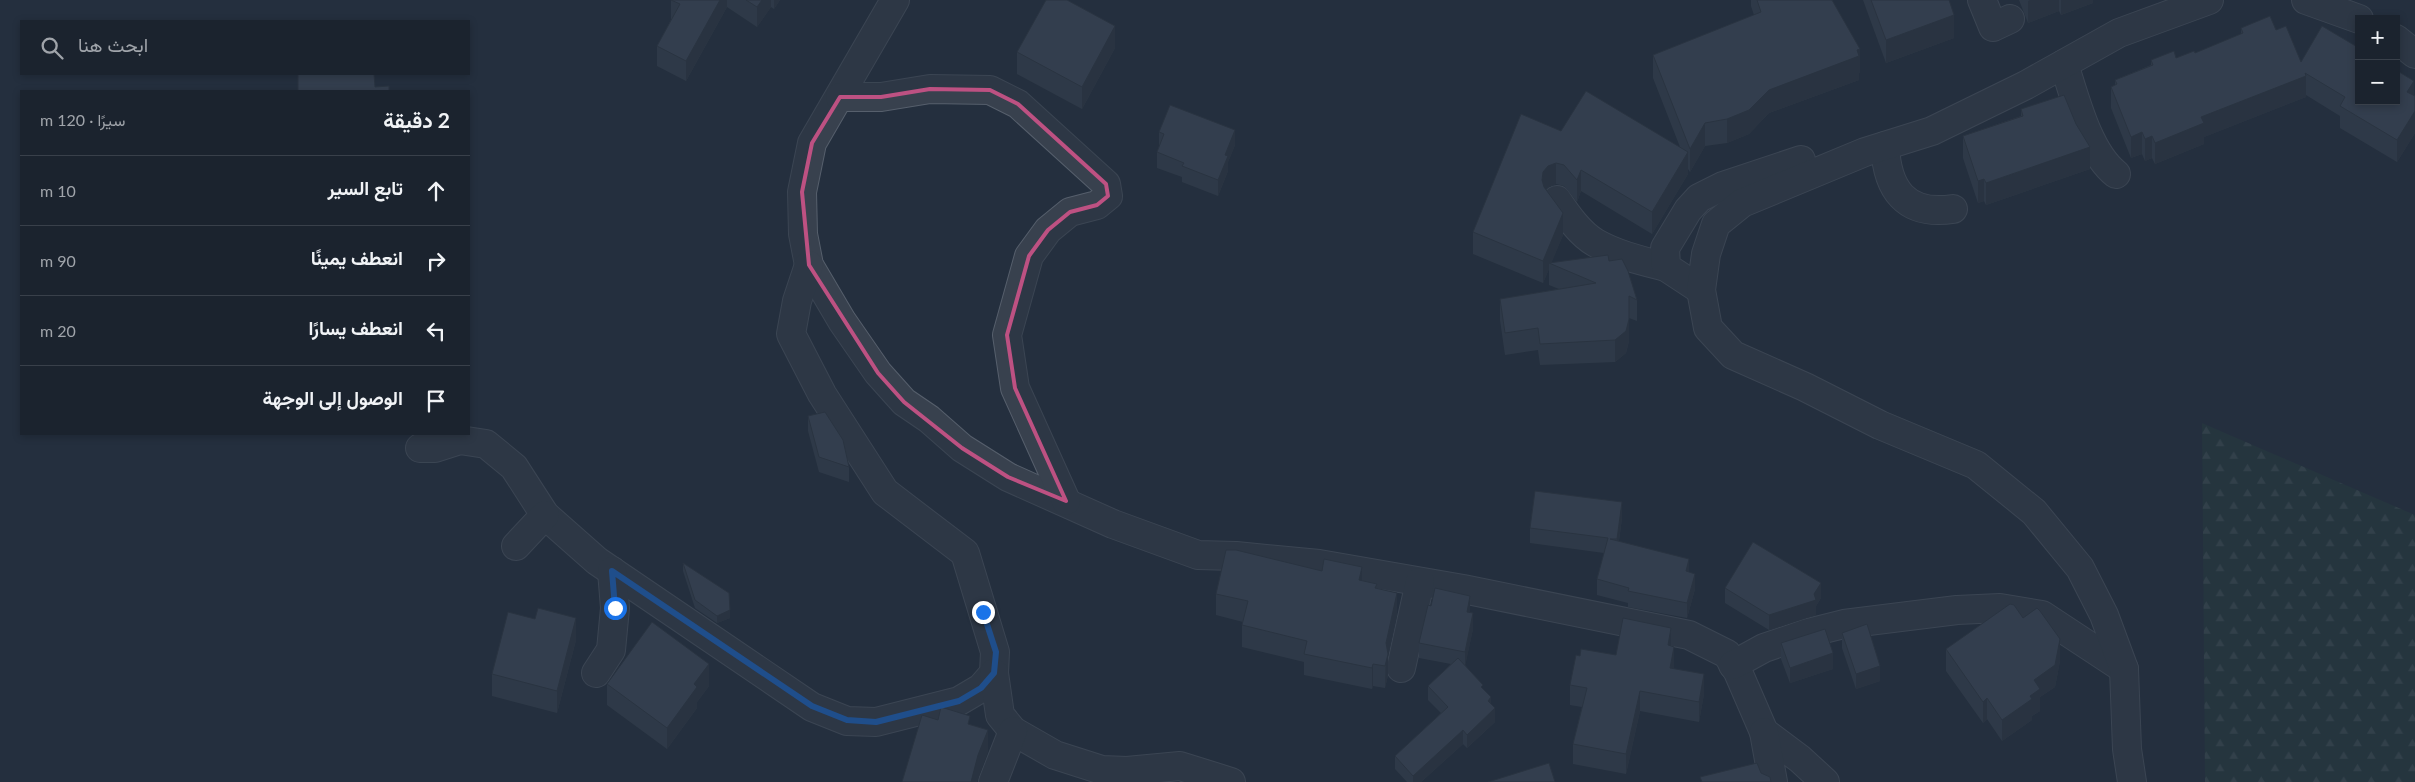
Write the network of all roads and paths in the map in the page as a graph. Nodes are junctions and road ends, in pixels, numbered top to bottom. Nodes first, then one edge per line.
1 (895, 0) edge
2 (1982, 0) edge
3 (2209, 0) edge
4 (2306, 0) edge
5 (2355, 18) edge
6 (2010, 19) dead end
7 (2400, 42) edge
8 (2415, 54) edge
9 (2064, 64) junction
10 (840, 97) junction
11 (1932, 131) junction
12 (1885, 146) junction
13 (2116, 174) dead end
14 (1557, 200) dead end
15 (1953, 209) dead end
16 (809, 265) junction
17 (1666, 267) junction
18 (1701, 290) junction
19 (420, 448) dead end
20 (1066, 501) junction
21 (545, 515) junction
22 (516, 546) dead end
23 (612, 571) junction
24 (1420, 582) junction
25 (1733, 665) junction
26 (1401, 668) dead end
27 (2124, 669) junction
28 (596, 673) dead end
29 (994, 673) junction
30 (1012, 731) junction
31 (1764, 732) junction
32 (993, 782) edge
33 (1231, 782) edge
34 (1773, 782) edge
35 (1825, 782) edge
36 (2132, 782) edge

1 - 10 street
2 - 6 street
3 - 9 street
4 - 5 street
7 - 8 street
9 - 11 street
9 - 13 street
10 - 16 street
10 - 20 street
11 - 12 street
11 - 17 street
12 - 15 street
12 - 18 street
14 - 17 street
16 - 20 street
16 - 29 street
17 - 18 street
18 - 27 street
19 - 21 street
20 - 24 street
21 - 22 street
21 - 23 street
23 - 28 street
23 - 29 street
24 - 25 street
24 - 26 street
25 - 27 street
25 - 31 street
27 - 36 street
29 - 30 street
30 - 32 street
30 - 33 street
31 - 34 street
31 - 35 street

